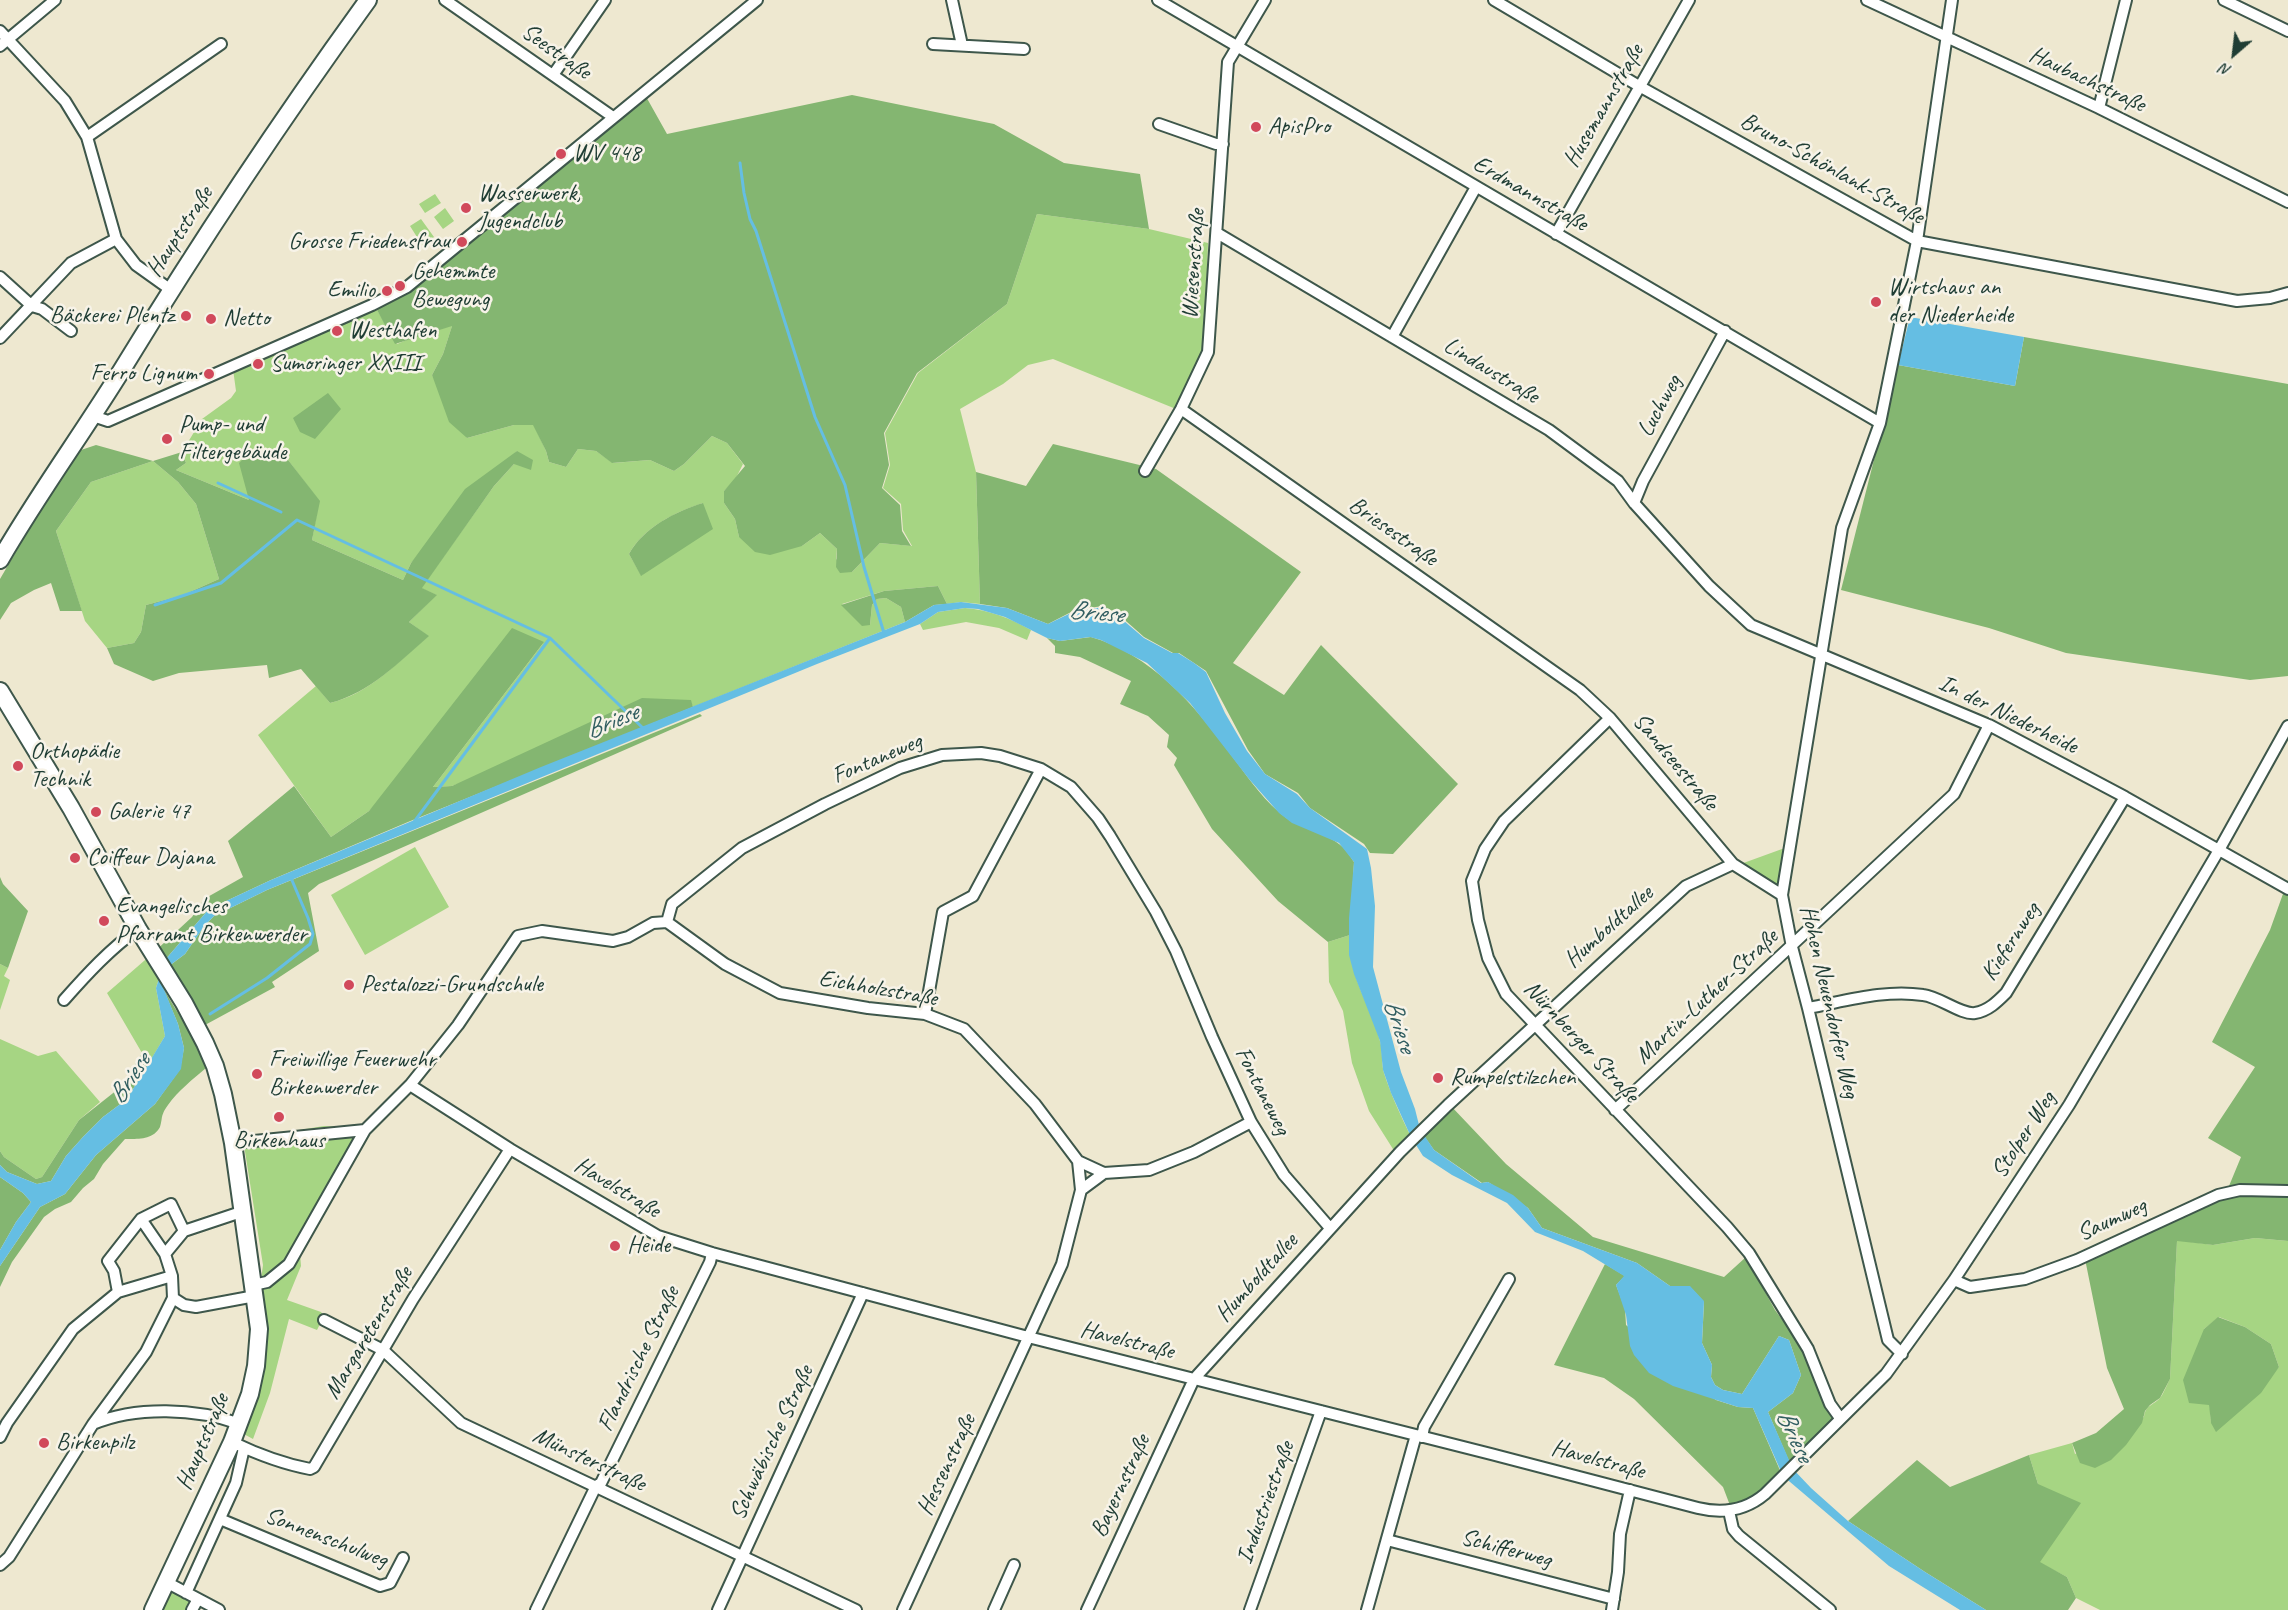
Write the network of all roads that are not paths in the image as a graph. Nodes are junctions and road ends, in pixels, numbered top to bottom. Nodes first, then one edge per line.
1 (55, 0) edge
2 (368, 0) edge
3 (445, 0) edge
4 (605, 0) edge
5 (757, 0) edge
6 (952, 0) edge
7 (1158, 0) edge
8 (1265, 0) edge
9 (1494, 0) edge
10 (1689, 0) edge
11 (1867, 0) edge
12 (1952, 0) edge
13 (2126, 0) edge
14 (2224, 0) edge
15 (2288, 31) edge
16 (1947, 38) junction
17 (3, 39) edge
18 (221, 44) dead end
19 (933, 44) dead end
20 (962, 45) junction
21 (1237, 46) junction
22 (1024, 50) dead end
23 (553, 75) junction
24 (1639, 86) junction
25 (2099, 108) junction
26 (613, 117) junction
27 (1159, 124) dead end
28 (87, 137) junction
29 (1223, 144) junction
30 (1476, 187) junction
31 (2288, 202) edge
32 (1217, 233) junction
33 (1556, 234) junction
34 (116, 239) junction
35 (1917, 241) junction
36 (0, 277) edge
37 (171, 290) junction
38 (2288, 292) edge
39 (32, 306) junction
40 (71, 331) dead end
41 (1725, 331) junction
42 (0, 338) edge
43 (1392, 338) junction
44 (1181, 410) junction
45 (93, 416) junction
46 (1880, 423) junction
47 (1145, 471) dead end
48 (1634, 503) junction
49 (0, 560) edge
50 (1709, 586) joint
51 (1821, 653) junction
52 (1580, 690) joint
53 (0, 691) edge
54 (1610, 717) junction
55 (1989, 725) junction
56 (2288, 726) edge
57 (1041, 769) junction
58 (2125, 797) junction
59 (2218, 850) junction
60 (1733, 864) junction
61 (2288, 889) edge
62 (1782, 895) junction
63 (667, 922) junction
64 (138, 929) junction
65 (1792, 947) junction
66 (64, 1000) dead end
67 (1808, 1008) junction
68 (925, 1014) junction
69 (1534, 1025) junction
70 (410, 1085) junction
71 (1615, 1110) junction
72 (1251, 1122) junction
73 (365, 1130) junction
74 (244, 1142) dead end
75 (510, 1149) junction
76 (1078, 1161) junction
77 (1104, 1173) junction
78 (1081, 1190) junction
79 (2288, 1191) edge
80 (244, 1211) junction
81 (141, 1219) junction
82 (1330, 1228) junction
83 (184, 1232) junction
84 (712, 1253) junction
85 (165, 1254) junction
86 (172, 1276) junction
87 (1509, 1279) dead end
88 (1954, 1280) junction
89 (254, 1290) junction
90 (118, 1292) junction
91 (863, 1293) junction
92 (173, 1299) junction
93 (324, 1320) dead end
94 (1028, 1337) junction
95 (383, 1350) junction
96 (1902, 1354) junction
97 (1194, 1379) junction
98 (1321, 1411) junction
99 (1840, 1419) junction
100 (93, 1424) junction
101 (240, 1424) junction
102 (1419, 1436) junction
103 (0, 1437) edge
104 (238, 1445) junction
105 (596, 1486) junction
106 (1630, 1490) junction
107 (1728, 1511) junction
108 (220, 1519) junction
109 (1388, 1540) junction
110 (743, 1557) junction
111 (403, 1558) dead end
112 (0, 1565) edge
113 (1014, 1565) dead end
114 (166, 1582) junction
115 (186, 1593) junction
116 (198, 1599) junction
117 (1613, 1605) edge
118 (153, 1610) edge
119 (192, 1610) edge
120 (219, 1610) edge
121 (536, 1610) edge
122 (718, 1610) edge
123 (856, 1610) edge
124 (903, 1610) edge
125 (994, 1610) edge
126 (1087, 1610) edge
127 (1250, 1610) edge
128 (1367, 1610) edge
129 (1830, 1610) edge

1 - 17 street
2 - 37 main road, Hauptstraße
3 - 23 street, Seestraße
4 - 23 street
5 - 26 street
6 - 20 street
7 - 21 street, Erdmannstraße
8 - 21 street, Wiesenstraße
9 - 24 street, Bruno-Schönlank-Straße
10 - 24 street, Husemannstraße
11 - 16 street, Haubachstraße
12 - 16 street, Hohen Neuendorfer Weg
13 - 25 street
14 - 15 street
16 - 25 street, Haubachstraße
16 - 35 street, Hohen Neuendorfer Weg
17 - 28 street
18 - 28 street
19 - 20 street
20 - 22 street
21 - 29 street, Wiesenstraße
21 - 30 street, Erdmannstraße
23 - 26 street, Seestraße
24 - 33 street, Husemannstraße
24 - 35 street, Bruno-Schönlank-Straße
25 - 31 street, Haubachstraße
26 - 45 street
27 - 29 street
28 - 34 street
29 - 32 street, Wiesenstraße
30 - 33 street, Erdmannstraße
30 - 43 street
32 - 43 street, Lindaustraße
32 - 44 street, Wiesenstraße
33 - 41 street, Erdmannstraße
34 - 37 street
34 - 39 street
35 - 38 street, Bruno-Schönlank-Straße
35 - 46 street, Hohen Neuendorfer Weg
36 - 39 street
37 - 45 main road, Hauptstraße
39 - 40 street
39 - 42 street
41 - 46 street, Erdmannstraße
41 - 48 street, Luchweg
43 - 48 street, Lindaustraße
44 - 47 street, Wiesenstraße
44 - 52 street, Briesestraße
45 - 49 main road, Hauptstraße
46 - 51 street, Hohen Neuendorfer Weg
48 - 50 street, Lindaustraße
50 - 51 street, In der Niederheide
51 - 55 street, In der Niederheide
51 - 62 street, Hohen Neuendorfer Weg
52 - 54 street, Sandseestraße
53 - 64 main road, Hauptstraße
54 - 60 street, Sandseestraße
54 - 69 street, Nürnberger Straße
55 - 58 street, In der Niederheide
55 - 65 street, Martin-Luther-Straße
56 - 59 street, Stolper Weg
57 - 63 street, Fontaneweg
57 - 68 street
57 - 72 street, Fontaneweg
58 - 59 street, In der Niederheide
58 - 67 street, Kiefernweg
59 - 61 street, In der Niederheide
59 - 88 street, Stolper Weg
60 - 62 street
60 - 69 street, Humboldtallee
62 - 65 street, Hohen Neuendorfer Weg
63 - 68 street, Eichholzstraße
63 - 70 street
64 - 66 street
64 - 80 main road, Hauptstraße
65 - 67 street, Hohen Neuendorfer Weg
65 - 71 street, Martin-Luther-Straße
67 - 96 street, Hohen Neuendorfer Weg
68 - 76 street, Eichholzstraße
69 - 71 street, Nürnberger Straße
69 - 82 street, Humboldtallee
70 - 73 street
70 - 75 street, Havelstraße
71 - 99 street, Nürnberger Straße
72 - 77 street, Eichholzstraße
72 - 82 street, Fontaneweg
73 - 74 street
73 - 89 street
75 - 84 street, Havelstraße
75 - 95 street, Margaretenstraße
76 - 77 street, Eichholzstraße
76 - 78 street
77 - 78 street
78 - 94 street
79 - 88 street, Saumweg
80 - 83 street
80 - 89 main road, Hauptstraße
81 - 83 street
81 - 85 street
81 - 90 street
82 - 97 street, Humboldtallee
83 - 85 street
84 - 91 street, Havelstraße
84 - 105 street, Flandrische Straße
85 - 86 street
86 - 90 street
86 - 92 street
87 - 102 street
88 - 96 street, Stolper Weg
89 - 92 street
89 - 101 main road, Hauptstraße
90 - 103 street
91 - 94 street, Havelstraße
91 - 110 street, Schwäbische Straße
92 - 100 street
93 - 95 street, Münsterstraße
94 - 97 street, Havelstraße
94 - 124 street, Hessenstraße
95 - 104 street, Margaretenstraße
95 - 105 street, Münsterstraße
96 - 99 street, Stolper Weg
97 - 98 street, Havelstraße
97 - 126 street, Bayernstraße
98 - 102 street, Havelstraße
98 - 127 street, Industriestraße
99 - 107 street, Stolper Weg
100 - 101 street
100 - 112 street
101 - 104 main road, Hauptstraße
102 - 106 street, Havelstraße
102 - 109 street
104 - 108 street, Hauptstraße
104 - 114 main road, Hauptstraße
105 - 110 street, Münsterstraße
105 - 121 street, Flandrische Straße
106 - 107 street, Havelstraße
106 - 117 street
107 - 129 street
108 - 111 street, Sonnenschulweg
108 - 115 street, Hauptstraße
109 - 117 street, Schifferweg
109 - 128 street
110 - 122 street, Schwäbische Straße
110 - 123 street, Münsterstraße
113 - 125 street
114 - 115 street
114 - 118 main road, Hauptstraße
115 - 116 street
116 - 119 street
116 - 120 street

